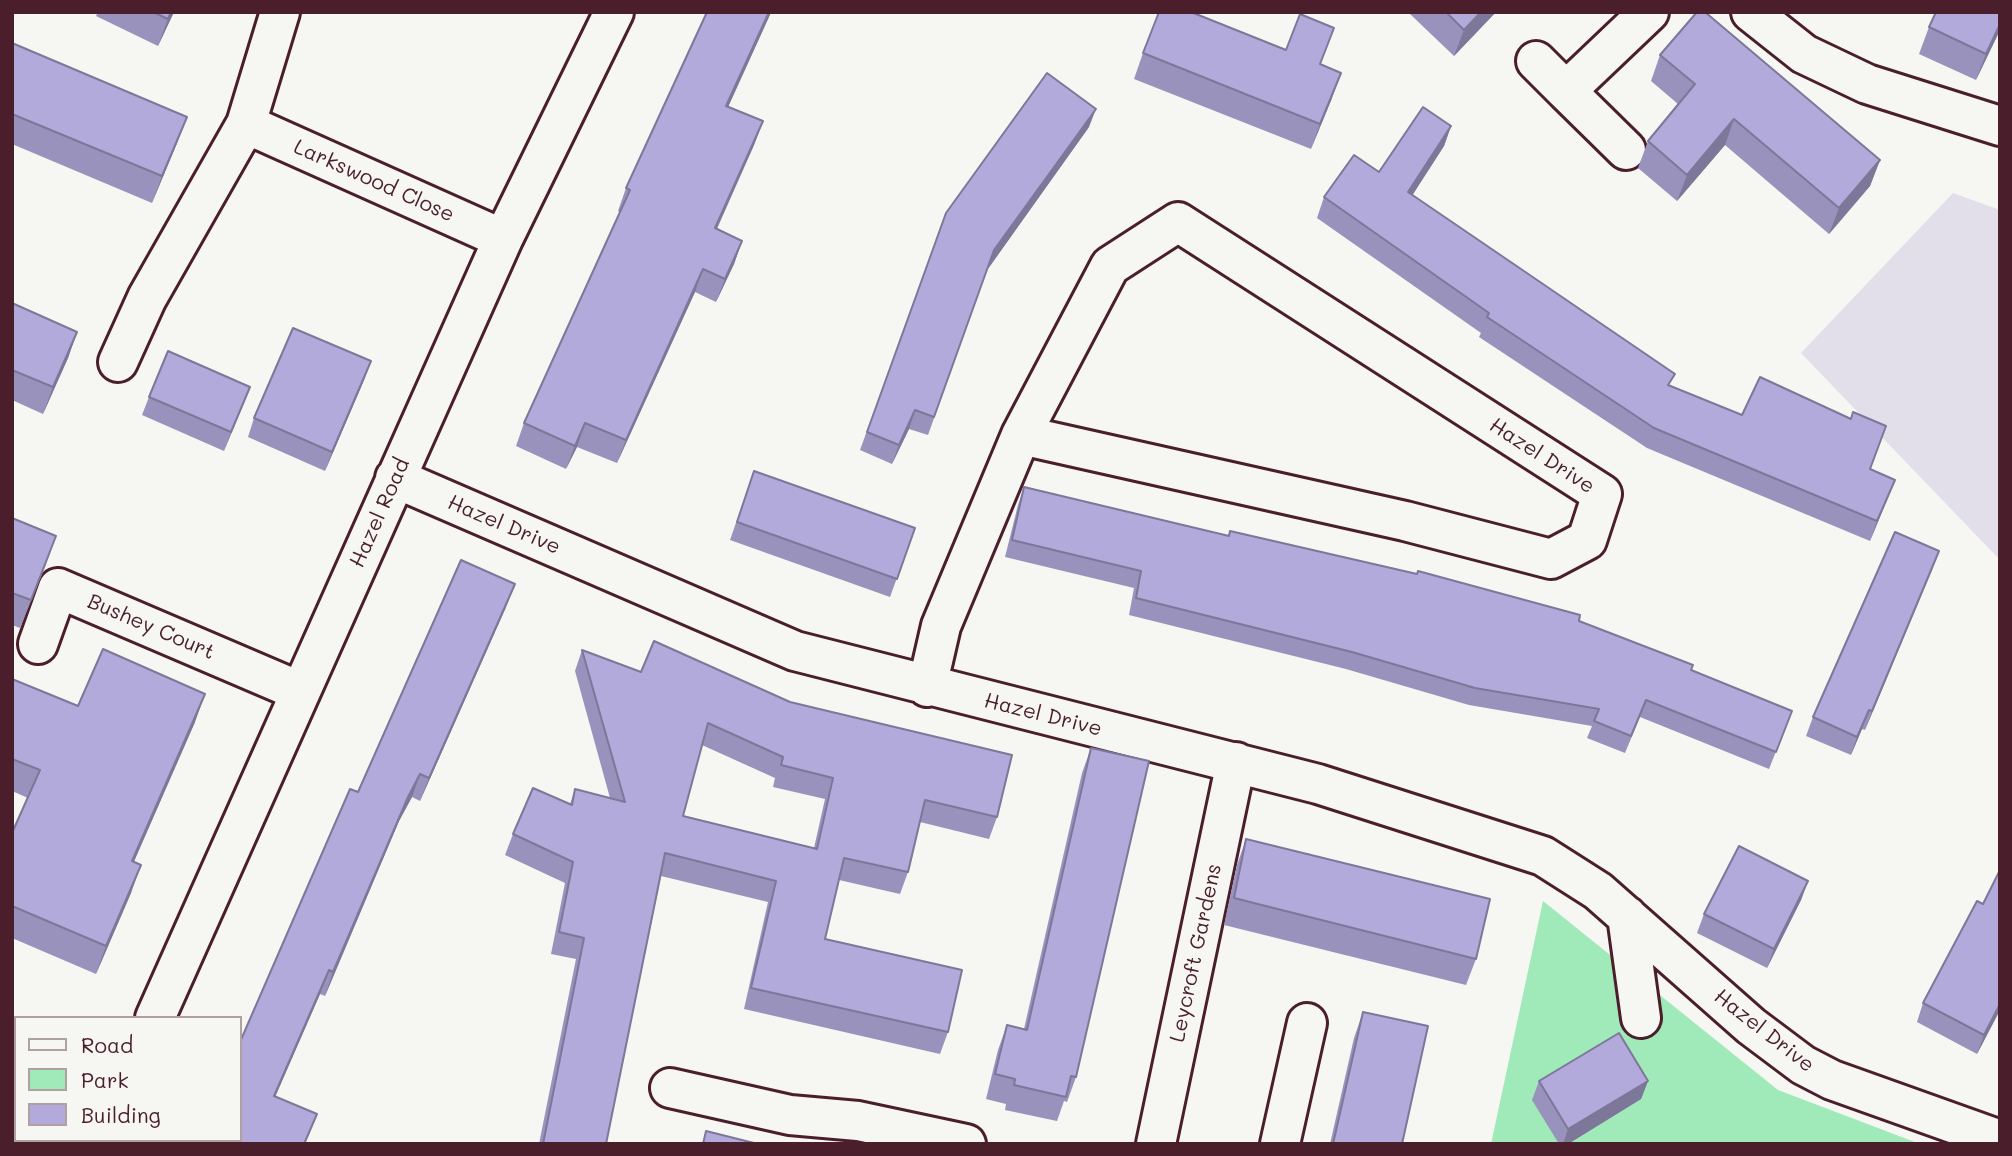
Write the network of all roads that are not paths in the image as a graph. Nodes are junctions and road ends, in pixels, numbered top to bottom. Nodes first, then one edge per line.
1 (280, 12) edge
2 (614, 12) edge
3 (1649, 12) edge
4 (1751, 12) edge
5 (1536, 61) dead end
6 (1566, 91) junction
7 (246, 124) junction
8 (2000, 127) edge
9 (1626, 150) dead end
10 (503, 239) junction
11 (118, 362) dead end
12 (1021, 435) junction
13 (396, 478) junction
14 (38, 645) dead end
15 (927, 687) junction
16 (299, 691) junction
17 (1236, 762) junction
18 (1627, 916) junction
19 (156, 1016) edge
20 (1641, 1018) dead end
21 (1307, 1023) dead end
22 (670, 1088) dead end
23 (2000, 1140) edge
24 (966, 1144) edge
25 (1156, 1144) edge
26 (1280, 1144) edge

1 - 7 street
2 - 10 street, Hazel Road
3 - 6 street
4 - 8 street
5 - 6 street
6 - 9 street
7 - 10 street, Larkswood Close
7 - 11 street
10 - 13 street, Hazel Road
12 - 12 street, Hazel Drive
12 - 15 street, Hazel Drive
13 - 15 street, Hazel Drive
13 - 16 street, Hazel Road
14 - 16 street, Bushey Court
15 - 17 street, Hazel Drive
16 - 19 street, Hazel Road
17 - 18 street, Hazel Drive
17 - 25 street, Leycroft Gardens
18 - 20 street
18 - 23 street, Hazel Drive
21 - 26 street
22 - 24 street

